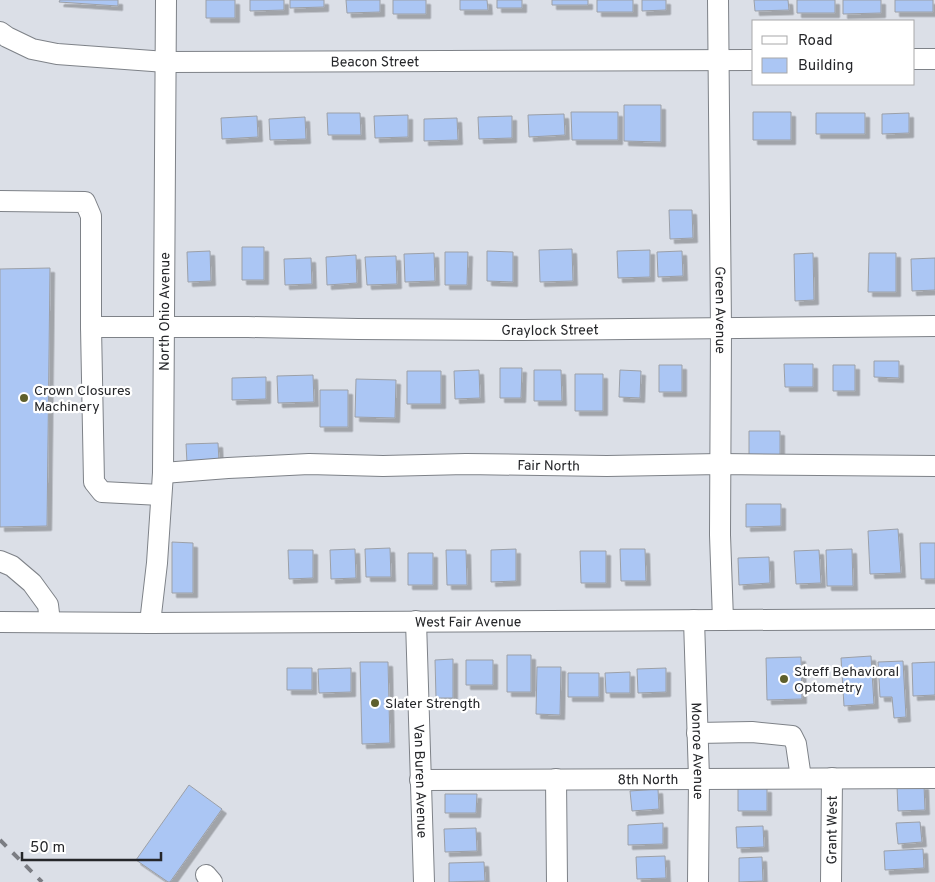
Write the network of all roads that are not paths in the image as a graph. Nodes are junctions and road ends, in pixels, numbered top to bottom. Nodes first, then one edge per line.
1 (166, 0) edge
2 (718, 0) edge
3 (0, 32) edge
4 (915, 59) edge
5 (935, 59) edge
6 (719, 60) junction
7 (752, 60) edge
8 (166, 62) junction
9 (0, 201) edge
10 (91, 326) junction
11 (935, 326) edge
12 (164, 327) junction
13 (721, 329) junction
14 (720, 464) junction
15 (935, 466) edge
16 (163, 473) junction
17 (161, 495) junction
18 (0, 561) edge
19 (935, 619) edge
20 (694, 620) junction
21 (723, 620) junction
22 (416, 621) junction
23 (0, 622) edge
24 (50, 622) junction
25 (150, 623) junction
26 (697, 734) junction
27 (698, 778) junction
28 (801, 778) junction
29 (832, 778) junction
30 (935, 778) edge
31 (556, 779) junction
32 (420, 780) junction
33 (424, 882) edge
34 (557, 882) edge
35 (698, 882) edge
36 (831, 882) edge

1 - 8 street, North Ohio Avenue
2 - 6 street, Green Avenue
3 - 8 street, Beacon Street
4 - 5 street
6 - 7 street, Beacon Street
6 - 8 street, Beacon Street
6 - 13 street, Green Avenue
8 - 12 street, North Ohio Avenue
9 - 10 street
10 - 12 street, Graylock Street
10 - 17 street
11 - 13 street, Graylock Street
12 - 13 street, Graylock Street
12 - 16 street, North Ohio Avenue
13 - 14 street, Green Avenue
14 - 15 street, Fair North
14 - 16 street, Fair North
14 - 21 street, Green Avenue
16 - 17 street, North Ohio Avenue
17 - 25 street, North Ohio Avenue
18 - 24 street
19 - 21 street, West Fair Avenue
20 - 21 street, West Fair Avenue
20 - 22 street, West Fair Avenue
20 - 26 street, Monroe Avenue
22 - 25 street, West Fair Avenue
22 - 32 street, Van Buren Avenue
23 - 24 street, West Fair Avenue
24 - 25 street, West Fair Avenue
26 - 27 street, Monroe Avenue
26 - 28 street
27 - 28 street, 8th North
27 - 31 street, 8th North
27 - 35 street, Monroe Avenue
28 - 29 street, 8th North
29 - 30 street, 8th North
29 - 36 street, Grant West
31 - 32 street, 8th North
31 - 34 street
32 - 33 street, Van Buren Avenue

